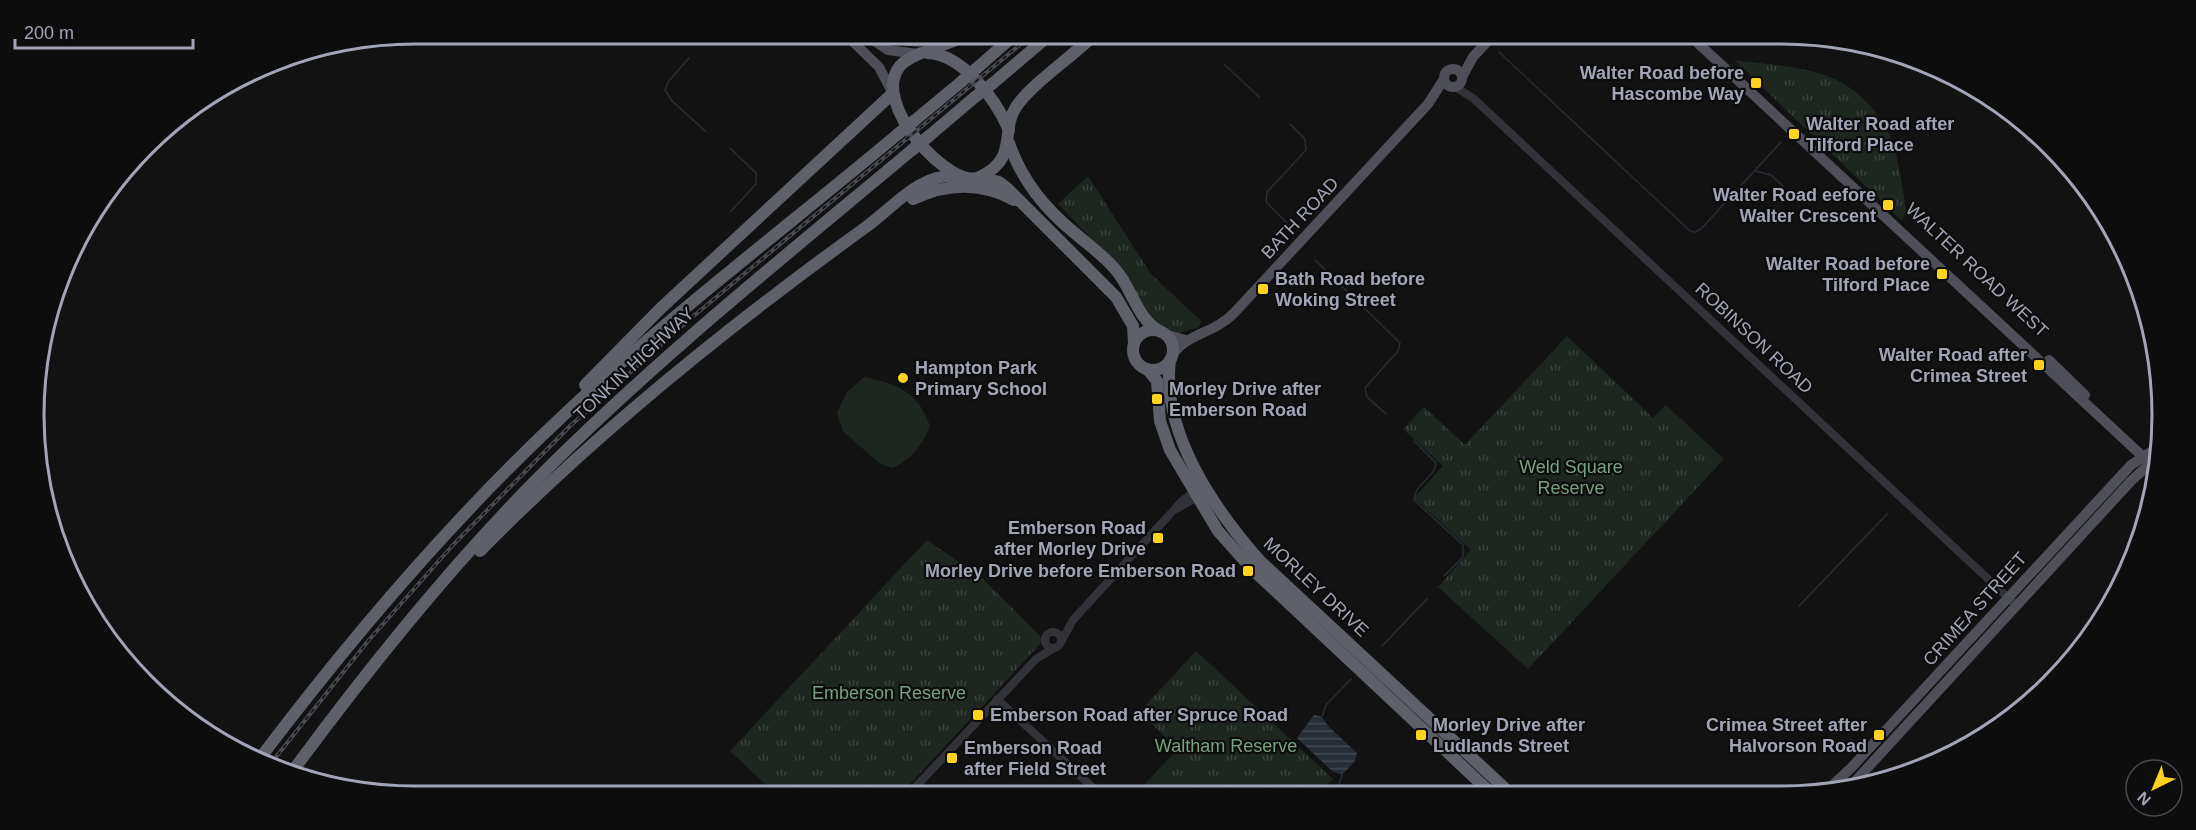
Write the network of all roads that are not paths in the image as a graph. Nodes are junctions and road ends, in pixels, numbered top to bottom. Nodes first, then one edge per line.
1 (855, 44) edge
2 (879, 44) edge
3 (950, 44) edge
4 (1004, 44) edge
5 (1039, 44) edge
6 (1084, 44) edge
7 (1484, 44) edge
8 (1699, 44) edge
9 (1710, 44) edge
10 (921, 53) junction
11 (1455, 80) junction
12 (892, 93) junction
13 (1009, 137) junction
14 (959, 176) junction
15 (980, 177) junction
16 (883, 212) junction
17 (1035, 214) junction
18 (1164, 333) junction
19 (1186, 340) junction
20 (1134, 343) junction
21 (1171, 358) junction
22 (1147, 369) junction
23 (2150, 458) edge
24 (2150, 458) edge
25 (2149, 461) edge
26 (514, 463) junction
27 (1201, 492) junction
28 (2012, 602) junction
29 (1073, 620) junction
30 (405, 628) junction
31 (1053, 632) junction
32 (1045, 642) junction
33 (1057, 645) junction
34 (1036, 659) junction
35 (997, 699) junction
36 (264, 754) edge
37 (296, 767) edge
38 (1858, 778) edge
39 (1836, 782) edge
40 (916, 786) edge
41 (1091, 786) edge
42 (1482, 786) edge
43 (1502, 786) edge

1 - 12 main road
2 - 10 main road
3 - 10 highway
4 - 26 highway, TONKIN HIGHWAY, bridge
5 - 30 highway, TONKIN HIGHWAY, bridge
6 - 13 highway
7 - 11 main road, BATH ROAD
8 - 23 main road, WALTER ROAD WEST
9 - 24 main road, WALTER ROAD WEST
10 - 12 highway
10 - 13 highway
11 - 19 main road, BATH ROAD
11 - 28 street, ROBINSON ROAD
12 - 14 highway
12 - 26 highway
13 - 15 highway
13 - 18 highway
14 - 15 highway
14 - 16 highway
15 - 17 highway
16 - 17 highway
16 - 30 highway
17 - 20 highway
18 - 19 main road
18 - 20 highway
18 - 21 highway
19 - 21 main road, BATH ROAD
20 - 22 highway
21 - 22 highway
21 - 27 highway, MORLEY DRIVE
22 - 27 highway, MORLEY DRIVE
25 - 28 main road, CRIMEA STREET
26 - 36 highway, TONKIN HIGHWAY
27 - 29 street
27 - 42 highway, MORLEY DRIVE
27 - 43 highway, MORLEY DRIVE
28 - 38 main road, CRIMEA STREET
28 - 39 main road, CRIMEA STREET
29 - 31 street
29 - 33 street
30 - 37 highway, TONKIN HIGHWAY
31 - 32 street
31 - 33 street
32 - 33 street
32 - 34 street
33 - 34 street
34 - 35 street
35 - 40 street
35 - 41 street

